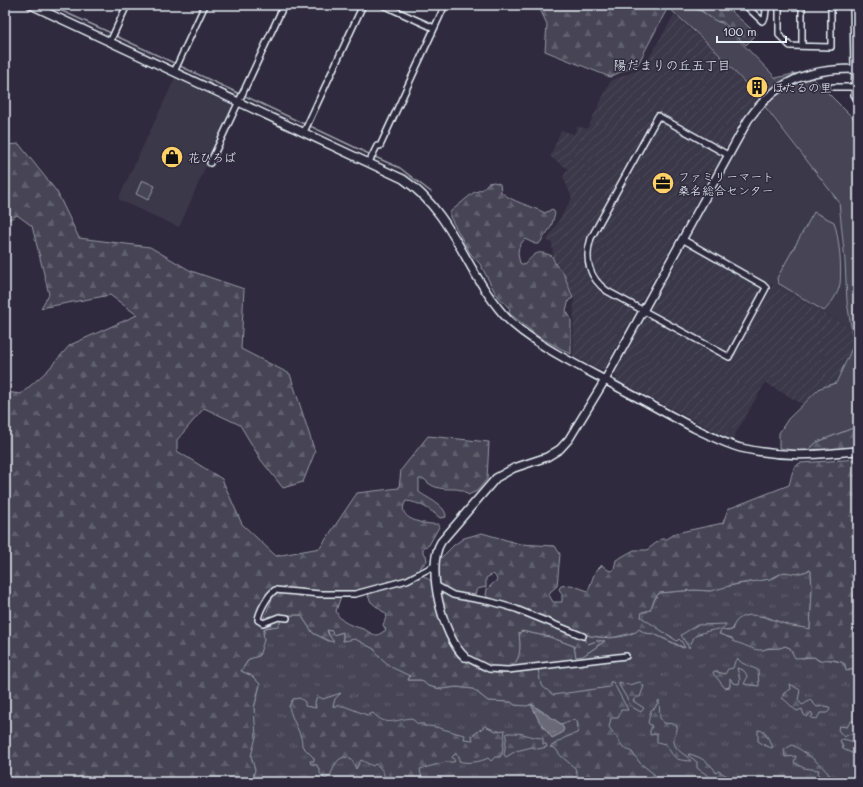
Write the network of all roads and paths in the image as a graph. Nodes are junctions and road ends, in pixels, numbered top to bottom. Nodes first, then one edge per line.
1 (31, 5) edge
2 (127, 5) edge
3 (205, 5) edge
4 (284, 5) edge
5 (363, 5) edge
6 (383, 5) edge
7 (445, 5) edge
8 (745, 5) edge
9 (762, 5) edge
10 (779, 5) edge
11 (802, 5) edge
12 (831, 5) edge
13 (854, 5) edge
14 (434, 28) junction
15 (110, 42) junction
16 (802, 46) junction
17 (856, 69) edge
18 (174, 72) junction
19 (833, 87) dead end
20 (854, 87) junction
21 (858, 99) edge
22 (239, 102) junction
23 (304, 132) junction
24 (728, 155) junction
25 (369, 162) junction
26 (210, 163) dead end
27 (682, 239) junction
28 (643, 310) junction
29 (605, 380) junction
30 (858, 451) edge
31 (434, 566) junction
32 (437, 586) junction
33 (287, 618) dead end
34 (583, 636) dead end
35 (626, 656) dead end
36 (465, 657) joint

1 - 15 street
2 - 15 street
3 - 18 street
4 - 22 street
5 - 23 street
6 - 14 street
7 - 14 street
8 - 9 street
10 - 16 street
11 - 16 street
12 - 16 street
13 - 17 street
14 - 25 street
15 - 18 street
17 - 20 street
17 - 24 street
18 - 22 street
19 - 20 street
20 - 21 street
22 - 23 street
22 - 26 street
23 - 25 street
24 - 27 street
24 - 28 street
25 - 29 street
27 - 28 street
27 - 28 street
28 - 29 street
29 - 30 street
29 - 31 street
31 - 32 street
31 - 33 street
32 - 34 street
32 - 36 street
35 - 36 street

